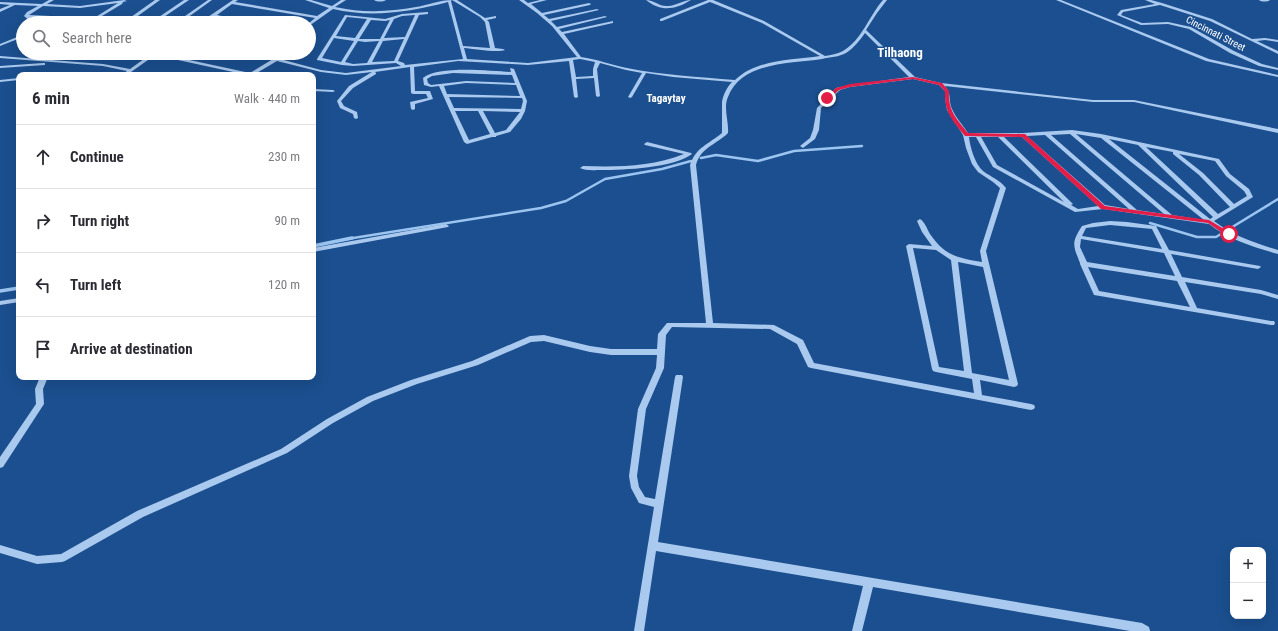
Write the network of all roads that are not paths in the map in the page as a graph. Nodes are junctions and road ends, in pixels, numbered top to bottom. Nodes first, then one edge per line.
1 (21, 0) edge
2 (52, 0) edge
3 (158, 0) edge
4 (187, 0) edge
5 (210, 0) edge
6 (307, 0) edge
7 (344, 0) edge
8 (376, 0) edge
9 (384, 0) edge
10 (450, 0) edge
11 (454, 0) edge
12 (521, 0) edge
13 (545, 0) edge
14 (648, 0) edge
15 (689, 0) edge
16 (710, 0) edge
17 (885, 0) edge
18 (1058, 0) edge
19 (1147, 0) edge
20 (1261, 0) edge
21 (1268, 0) edge
22 (126, 1) edge
23 (234, 1) edge
24 (0, 3) edge
25 (14, 4) junction
26 (528, 4) junction
27 (1161, 4) junction
28 (42, 5) junction
29 (330, 9) junction
30 (596, 10) junction
31 (0, 11) edge
32 (106, 12) junction
33 (427, 13) dead end
34 (418, 14) junction
35 (542, 14) junction
36 (213, 15) joint
37 (26, 16) edge
38 (84, 16) edge
39 (99, 16) edge
40 (135, 16) edge
41 (163, 16) edge
42 (187, 16) edge
43 (218, 16) edge
44 (313, 16) edge
45 (318, 17) edge
46 (495, 17) dead end
47 (605, 17) junction
48 (369, 19) junction
49 (392, 19) junction
50 (485, 19) junction
51 (549, 20) junction
52 (661, 20) dead end
53 (556, 28) junction
54 (864, 30) junction
55 (561, 34) junction
56 (334, 37) junction
57 (16, 38) edge
58 (407, 38) junction
59 (0, 40) edge
60 (357, 40) junction
61 (382, 40) junction
62 (1251, 40) junction
63 (9, 41) junction
64 (1278, 41) edge
65 (16, 42) edge
66 (0, 45) edge
67 (462, 46) junction
68 (493, 50) junction
69 (503, 50) dead end
70 (1278, 53) edge
71 (0, 57) edge
72 (824, 57) junction
73 (16, 58) edge
74 (580, 58) junction
75 (571, 59) junction
76 (34, 60) edge
77 (145, 60) edge
78 (185, 60) edge
79 (277, 60) edge
80 (283, 60) edge
81 (464, 60) junction
82 (598, 60) junction
83 (396, 62) junction
84 (67, 63) junction
85 (510, 63) junction
86 (342, 64) junction
87 (369, 64) junction
88 (412, 66) junction
89 (0, 67) edge
90 (404, 68) junction
91 (1278, 69) edge
92 (380, 70) junction
93 (124, 72) edge
94 (128, 72) edge
95 (238, 72) edge
96 (256, 72) edge
97 (645, 72) junction
98 (514, 74) junction
99 (1278, 76) edge
100 (596, 77) junction
101 (574, 78) junction
102 (913, 78) junction
103 (16, 79) edge
104 (0, 81) edge
105 (735, 81) junction
106 (517, 84) junction
107 (941, 84) junction
108 (441, 85) junction
109 (316, 90) edge
110 (333, 92) dead end
111 (445, 95) junction
112 (523, 96) junction
113 (598, 96) dead end
114 (576, 97) dead end
115 (630, 97) dead end
116 (413, 109) dead end
117 (452, 109) junction
118 (480, 110) junction
119 (524, 111) junction
120 (356, 118) dead end
121 (1278, 131) edge
122 (1072, 132) junction
123 (1047, 134) junction
124 (966, 135) junction
125 (494, 136) junction
126 (978, 136) junction
127 (1000, 136) junction
128 (1023, 136) junction
129 (1101, 136) junction
130 (647, 144) dead end
131 (1140, 144) junction
132 (803, 146) dead end
133 (1172, 150) junction
134 (692, 155) junction
135 (583, 168) dead end
136 (1103, 207) junction
137 (1233, 207) junction
138 (1078, 211) junction
139 (1135, 211) junction
140 (1171, 217) junction
141 (1217, 217) junction
142 (920, 221) dead end
143 (1209, 222) junction
144 (446, 226) dead end
145 (1078, 237) junction
146 (938, 248) junction
147 (316, 249) edge
148 (1167, 252) junction
149 (1278, 252) edge
150 (954, 259) junction
151 (1083, 264) junction
152 (986, 265) junction
153 (1258, 267) dead end
154 (1180, 279) junction
155 (1278, 297) edge
156 (16, 300) edge
157 (0, 303) edge
158 (1195, 310) junction
159 (1270, 323) dead end
160 (710, 324) junction
161 (661, 352) junction
162 (972, 375) junction
163 (679, 377) dead end
164 (43, 380) edge
165 (978, 396) junction
166 (1031, 407) dead end
167 (0, 464) edge
168 (659, 504) junction
169 (653, 546) junction
170 (0, 549) edge
171 (869, 582) junction
172 (639, 631) edge
173 (857, 631) edge
174 (1145, 631) edge

1 - 25 street
2 - 28 street
3 - 40 street
4 - 41 street
5 - 42 street
6 - 29 street
7 - 29 street
8 - 9 street
10 - 29 street
10 - 67 street
11 - 50 street
12 - 26 street
13 - 26 street
14 - 15 street
16 - 52 street
16 - 72 street
17 - 54 street
18 - 99 street
19 - 27 street
20 - 21 street
22 - 28 street
22 - 32 street
23 - 36 street
23 - 44 street
24 - 25 street
25 - 28 street
25 - 31 street
26 - 35 street
27 - 62 street
27 - 91 street, Cincinnati Street
28 - 37 street
29 - 45 street
30 - 35 street
30 - 47 street
30 - 51 street
32 - 38 street
32 - 39 street
33 - 34 street
34 - 49 street
34 - 58 street
35 - 51 street
36 - 43 street
46 - 50 street
47 - 53 street
47 - 55 street
48 - 49 street
48 - 56 street
48 - 60 street
49 - 61 street
50 - 68 street
51 - 53 street
53 - 55 street
54 - 72 street
54 - 102 street
55 - 74 street
56 - 60 street
56 - 86 street
57 - 63 street
58 - 61 street
58 - 83 street
59 - 63 street
60 - 61 street
60 - 86 street
61 - 87 street
62 - 64 street
62 - 70 street
63 - 65 street
63 - 66 street
67 - 68 street
67 - 81 street
68 - 69 street
71 - 73 street
72 - 105 street
74 - 75 street
74 - 82 street
75 - 85 street
75 - 101 street
76 - 84 street
77 - 94 street
78 - 95 street
79 - 96 street
80 - 92 street
81 - 85 street
81 - 88 street
82 - 97 street
82 - 100 street
83 - 87 street
83 - 90 street
84 - 89 street
84 - 93 street
85 - 98 street
86 - 87 street
88 - 90 street
88 - 116 street
90 - 92 street
92 - 120 street
97 - 105 street
97 - 115 street
98 - 106 street
98 - 108 street
100 - 101 street
100 - 113 street
101 - 114 street
102 - 107 street
102 - 132 street
103 - 104 street
105 - 134 street
106 - 108 street
106 - 112 street
107 - 121 street
107 - 124 street
108 - 111 street
109 - 110 street
111 - 112 street
111 - 117 street
112 - 119 street
117 - 118 street
117 - 125 street
118 - 119 street
118 - 125 street
119 - 125 street
122 - 123 street
122 - 129 street
122 - 140 street
123 - 128 street
123 - 139 street
124 - 126 street
124 - 152 street
126 - 127 street
126 - 138 street
127 - 128 street
127 - 138 street
128 - 136 street
129 - 131 street
129 - 143 street
130 - 134 street
131 - 133 street
131 - 141 street
133 - 137 street
133 - 137 street
134 - 135 street
134 - 160 street
136 - 138 street
136 - 139 street
137 - 141 street
139 - 140 street
140 - 143 street
141 - 143 street
142 - 146 street
143 - 149 street
144 - 147 street
145 - 148 street
145 - 148 street
145 - 151 street
146 - 150 street
146 - 162 street
148 - 153 street
148 - 154 street
150 - 152 street
150 - 162 street
151 - 154 street
151 - 158 street
152 - 162 street
154 - 155 street
154 - 158 street
156 - 157 street
158 - 159 street
160 - 161 street
160 - 165 street
161 - 168 street
161 - 170 street
162 - 165 street
163 - 168 street
164 - 167 street
165 - 166 street
168 - 169 street
169 - 171 street
169 - 172 street
171 - 173 street
171 - 174 street

